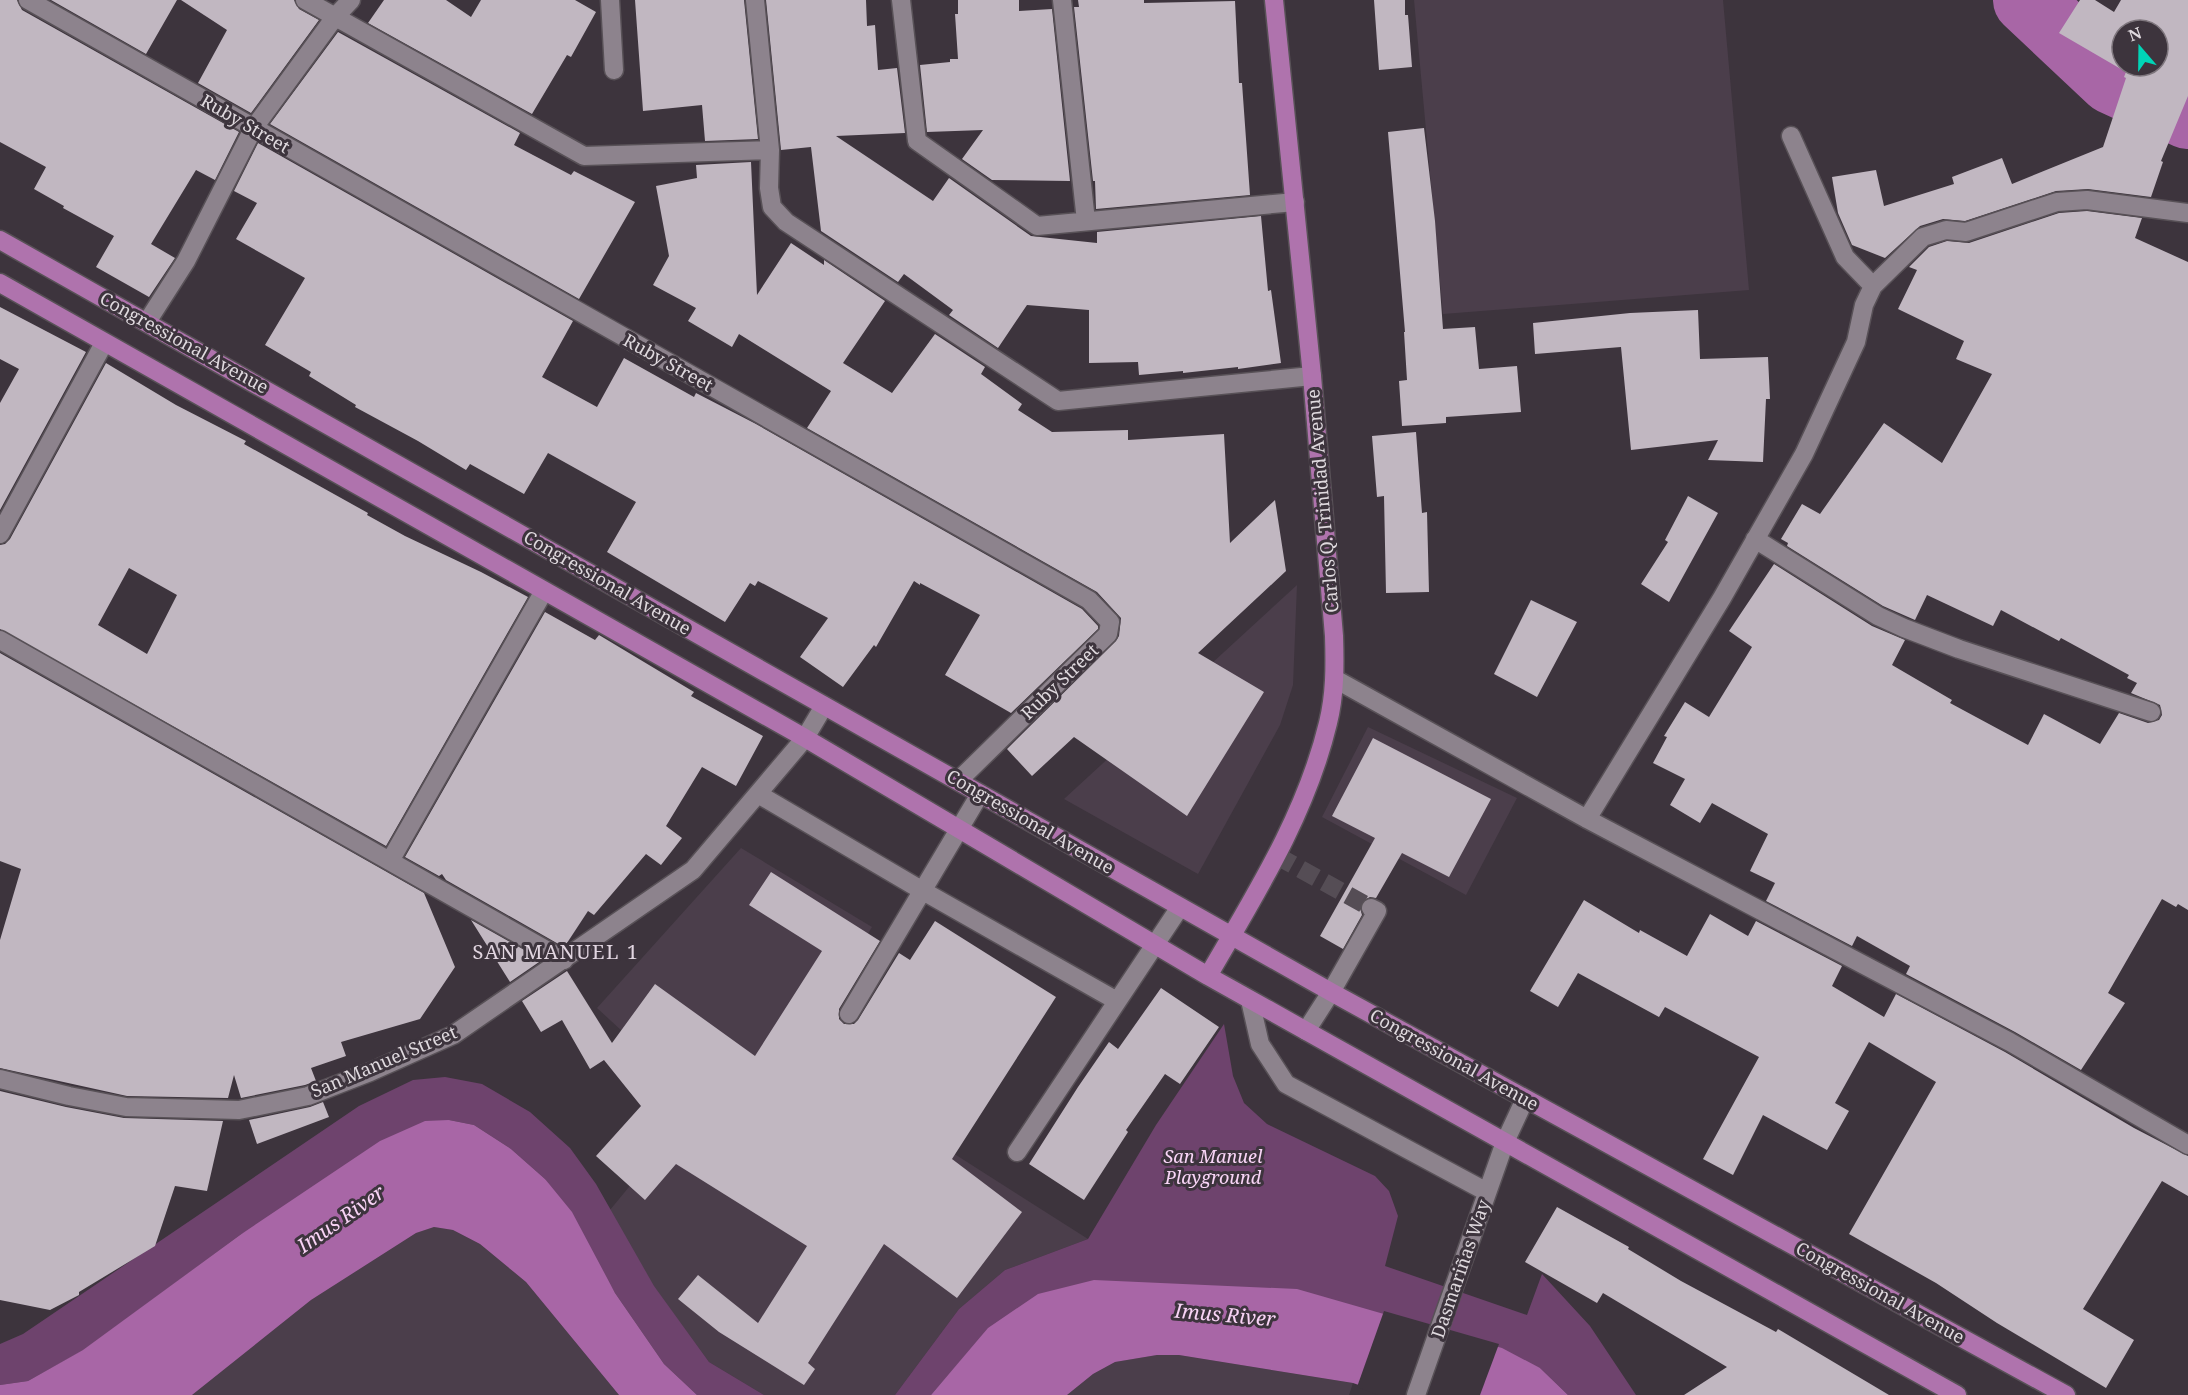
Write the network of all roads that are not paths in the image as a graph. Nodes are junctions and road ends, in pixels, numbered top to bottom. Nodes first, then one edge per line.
1 (28, 0) edge
2 (305, 0) edge
3 (351, 0) edge
4 (755, 0) edge
5 (901, 0) edge
6 (1062, 0) edge
7 (1274, 0) edge
8 (607, 2) edge
9 (335, 17) junction
10 (614, 70) dead end
11 (253, 129) junction
12 (1791, 136) dead end
13 (770, 150) junction
14 (1295, 202) junction
15 (2188, 213) edge
16 (1086, 221) junction
17 (0, 240) edge
18 (0, 284) edge
19 (1874, 286) junction
20 (147, 322) junction
21 (104, 343) junction
22 (1312, 376) junction
23 (0, 534) edge
24 (1755, 539) junction
25 (544, 591) junction
26 (0, 640) edge
27 (1335, 679) junction
28 (824, 706) junction
29 (2151, 712) dead end
30 (805, 738) junction
31 (958, 781) junction
32 (758, 794) junction
33 (980, 794) junction
34 (1587, 819) junction
35 (959, 830) junction
36 (390, 861) junction
37 (923, 891) junction
38 (1180, 907) junction
39 (1371, 908) dead end
40 (1231, 936) junction
41 (1155, 945) junction
42 (564, 960) junction
43 (1208, 976) junction
44 (1331, 993) junction
45 (1250, 1000) junction
46 (1117, 1001) junction
47 (849, 1014) dead end
48 (1306, 1031) junction
49 (0, 1079) edge
50 (1525, 1099) junction
51 (1505, 1142) junction
52 (2188, 1145) edge
53 (1017, 1152) dead end
54 (1487, 1192) junction
55 (1416, 1395) edge
56 (1957, 1395) edge
57 (2066, 1395) edge

1 - 11 street, Ruby Street
2 - 9 street
3 - 9 street
4 - 13 street
5 - 16 street
6 - 16 street
7 - 14 main road, Carlos Q. Trinidad Avenue
8 - 10 street
9 - 11 street
9 - 13 street
11 - 20 street
11 - 31 street, Ruby Street
12 - 19 street
13 - 22 street
14 - 16 street
14 - 22 main road, Carlos Q. Trinidad Avenue
15 - 19 street
17 - 20 main road, Congressional Avenue
18 - 21 main road, Congressional Avenue
19 - 24 street
20 - 28 main road, Congressional Avenue
21 - 23 street
21 - 25 main road, Congressional Avenue
22 - 27 main road, Carlos Q. Trinidad Avenue
24 - 29 street
24 - 34 street
25 - 30 main road, Congressional Avenue
25 - 36 street
26 - 36 street
27 - 34 street
27 - 40 main road, Carlos Q. Trinidad Avenue
28 - 30 street, San Manuel Street
28 - 31 main road, Congressional Avenue
30 - 32 street, San Manuel Street
30 - 35 main road, Congressional Avenue
31 - 33 main road, Congressional Avenue
32 - 37 street
32 - 42 street, San Manuel Street
33 - 35 street
33 - 38 main road, Congressional Avenue
34 - 52 street
35 - 37 street
35 - 41 main road, Congressional Avenue
36 - 42 street
37 - 46 street
37 - 47 street
38 - 40 main road, Congressional Avenue
38 - 41 street
39 - 44 street
40 - 43 main road, Carlos Q. Trinidad Avenue
40 - 44 main road, Congressional Avenue
41 - 43 main road, Congressional Avenue
41 - 46 street
42 - 49 street, San Manuel Street
43 - 45 main road, Congressional Avenue
44 - 48 street
44 - 50 main road, Congressional Avenue
45 - 48 main road, Congressional Avenue
45 - 54 street
46 - 53 street
48 - 51 main road, Congressional Avenue
50 - 51 street, Dasmariñas Way
50 - 57 main road, Congressional Avenue
51 - 54 street, Dasmariñas Way
51 - 56 main road, Congressional Avenue
54 - 55 street, Dasmariñas Way

